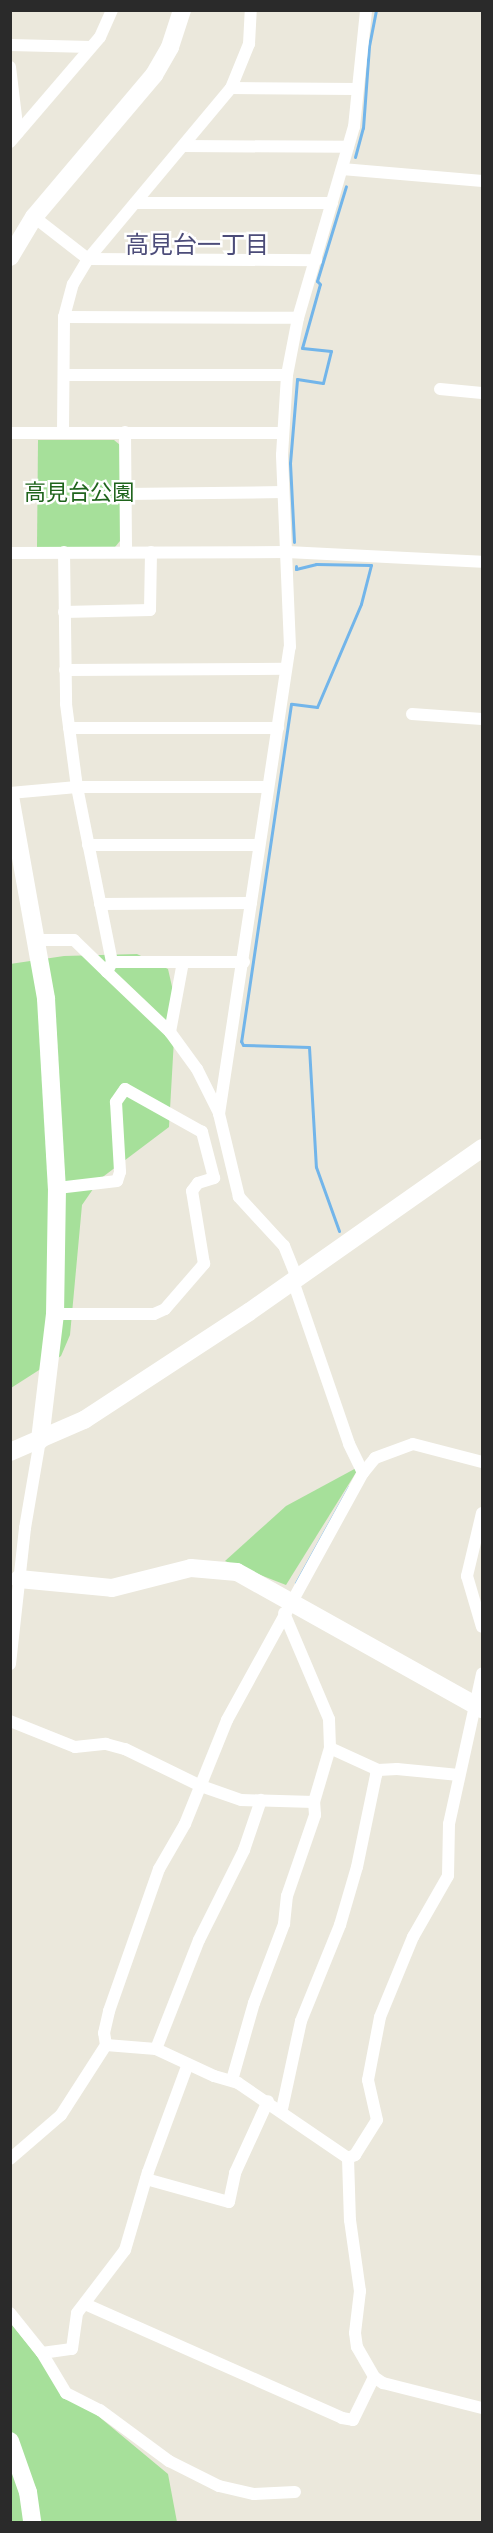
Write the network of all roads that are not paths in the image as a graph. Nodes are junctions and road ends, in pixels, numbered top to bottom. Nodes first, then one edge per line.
1 (112, 10) edge
2 (182, 10) edge
3 (251, 10) edge
4 (366, 10) edge
5 (10, 45) edge
6 (91, 47) junction
7 (10, 67) edge
8 (231, 88) junction
9 (356, 89) junction
10 (14, 137) edge
11 (183, 146) junction
12 (348, 147) junction
13 (342, 169) junction
14 (483, 181) edge
15 (135, 203) junction
16 (332, 203) junction
17 (34, 217) junction
18 (10, 257) edge
19 (88, 259) junction
20 (316, 260) junction
21 (64, 317) junction
22 (298, 318) junction
23 (64, 375) junction
24 (287, 375) junction
25 (440, 388) dead end
26 (483, 393) edge
27 (63, 432) junction
28 (125, 432) junction
29 (10, 433) edge
30 (282, 433) junction
31 (283, 492) junction
32 (125, 494) junction
33 (64, 552) junction
34 (126, 552) junction
35 (151, 552) junction
36 (287, 552) junction
37 (10, 553) edge
38 (483, 562) edge
39 (64, 612) junction
40 (286, 669) junction
41 (65, 670) junction
42 (412, 714) dead end
43 (483, 719) edge
44 (69, 728) junction
45 (278, 728) junction
46 (77, 787) junction
47 (268, 787) junction
48 (10, 795) edge
49 (88, 845) junction
50 (259, 845) junction
51 (250, 903) junction
52 (100, 904) junction
53 (38, 940) junction
54 (183, 962) junction
55 (244, 962) junction
56 (109, 967) junction
57 (170, 1032) junction
58 (219, 1114) junction
59 (483, 1148) edge
60 (57, 1188) junction
61 (295, 1279) junction
62 (55, 1314) junction
63 (40, 1440) junction
64 (10, 1452) edge
65 (483, 1462) edge
66 (363, 1473) junction
67 (483, 1514) edge
68 (19, 1579) junction
69 (288, 1607) junction
70 (483, 1627) edge
71 (10, 1664) edge
72 (483, 1674) edge
73 (478, 1706) edge
74 (10, 1721) edge
75 (330, 1748) junction
76 (378, 1770) junction
77 (459, 1776) junction
78 (201, 1786) junction
79 (261, 1800) junction
80 (314, 1802) junction
81 (106, 2044) junction
82 (156, 2049) junction
83 (188, 2064) junction
84 (232, 2080) junction
85 (268, 2101) junction
86 (282, 2109) junction
87 (10, 2158) edge
88 (348, 2158) junction
89 (146, 2179) junction
90 (85, 2304) junction
91 (10, 2313) edge
92 (42, 2353) junction
93 (374, 2377) junction
94 (483, 2408) edge
95 (10, 2441) edge
96 (295, 2492) dead end
97 (32, 2523) edge

1 - 6 street
2 - 17 street
3 - 8 street
4 - 9 street
5 - 6 street
6 - 10 street
7 - 10 street
8 - 9 street
8 - 11 street
9 - 12 street
11 - 12 street
11 - 15 street
12 - 13 street
13 - 14 street
13 - 16 street
15 - 16 street
15 - 19 street
16 - 20 street
17 - 18 street
17 - 19 street
19 - 20 street
19 - 21 street
20 - 22 street
21 - 22 street
21 - 23 street
22 - 24 street
23 - 24 street
23 - 27 street
24 - 30 street
25 - 26 street
27 - 28 street
27 - 29 street
28 - 30 street
28 - 32 street
30 - 31 street
31 - 32 street
31 - 36 street
32 - 34 street
33 - 34 street
33 - 37 street
33 - 39 street
34 - 35 street
35 - 36 street
35 - 39 street
36 - 38 street
36 - 40 street
39 - 41 street
40 - 41 street
40 - 45 street
41 - 44 street
42 - 43 street
44 - 45 street
44 - 46 street
45 - 47 street
46 - 47 street
46 - 48 street
46 - 49 street
47 - 50 street
48 - 53 street
49 - 50 street
49 - 52 street
50 - 51 street
51 - 52 street
51 - 55 street
52 - 56 street
53 - 56 street
53 - 60 street
54 - 55 street
54 - 56 street
54 - 57 street
55 - 58 street
56 - 57 street
57 - 58 street
58 - 61 street
59 - 61 street
60 - 62 street
60 - 62 street
61 - 63 street
61 - 66 street
62 - 63 street
63 - 64 street
63 - 68 street
65 - 66 street
66 - 69 street
67 - 70 street
68 - 69 street
68 - 71 street
69 - 73 street
69 - 75 street
69 - 78 street
72 - 73 street
73 - 77 street
74 - 78 street
75 - 76 street
75 - 80 street
76 - 77 street
76 - 86 street
77 - 88 street
78 - 79 street
78 - 81 street
79 - 80 street
79 - 82 street
80 - 84 street
81 - 82 street
81 - 87 street
82 - 83 street
83 - 84 street
83 - 89 street
84 - 85 street
85 - 86 street
85 - 89 street
86 - 88 street
88 - 93 street
89 - 90 street
90 - 92 street
90 - 93 street
91 - 92 street
92 - 96 street
93 - 94 street
95 - 97 street

